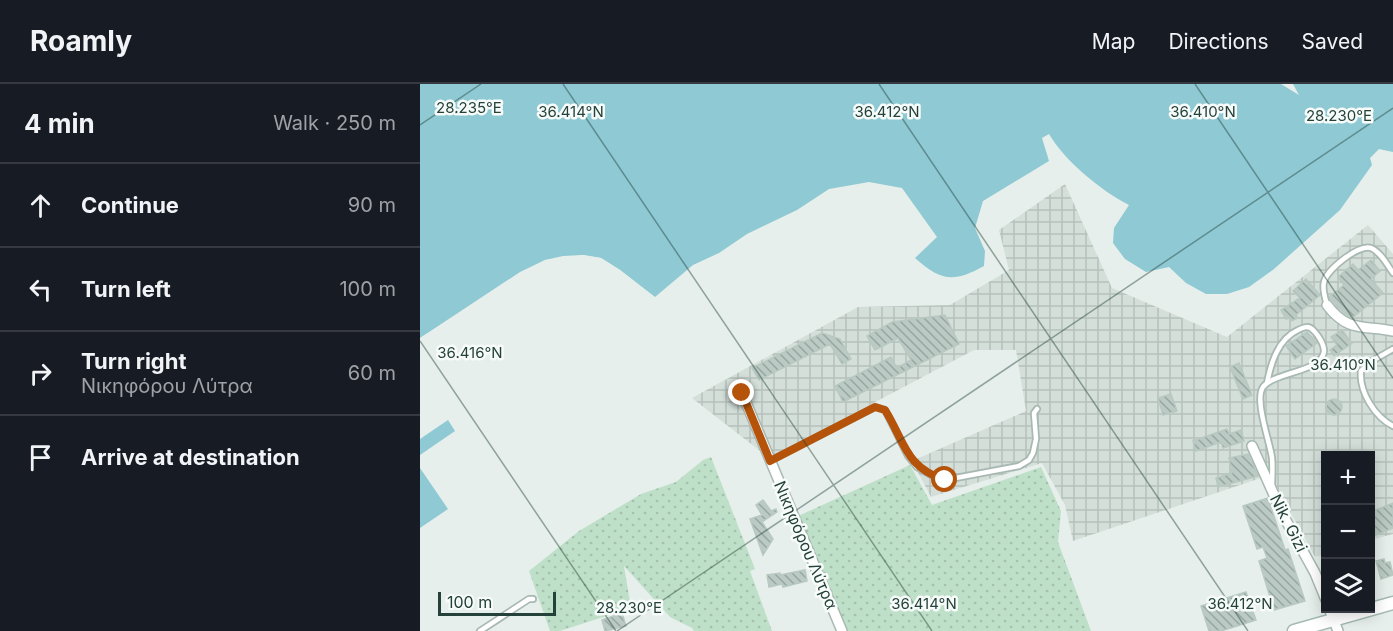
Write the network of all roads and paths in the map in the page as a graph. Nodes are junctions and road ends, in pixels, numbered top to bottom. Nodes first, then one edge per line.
1 (1393, 273) edge
2 (1327, 305) joint
3 (1393, 331) edge
4 (1393, 348) edge
5 (1266, 383) junction
6 (742, 393) dead end
7 (1037, 409) dead end
8 (1393, 426) edge
9 (1252, 446) dead end
10 (770, 461) junction
11 (1272, 491) junction
12 (1321, 588) edge
13 (533, 599) dead end
14 (1393, 603) edge
15 (1333, 620) edge
16 (480, 631) edge
17 (842, 631) edge
18 (1294, 631) edge

1 - 2 lane
2 - 3 street
4 - 8 lane
5 - 5 lane
5 - 11 lane
6 - 10 street, Νικηφόρου Λύτρα
7 - 10 lane
9 - 11 street, Nik. Gizi
10 - 17 street, Νικηφόρου Λύτρα
11 - 12 street, Nik. Gizi
13 - 16 lane
14 - 15 main road
15 - 18 main road

